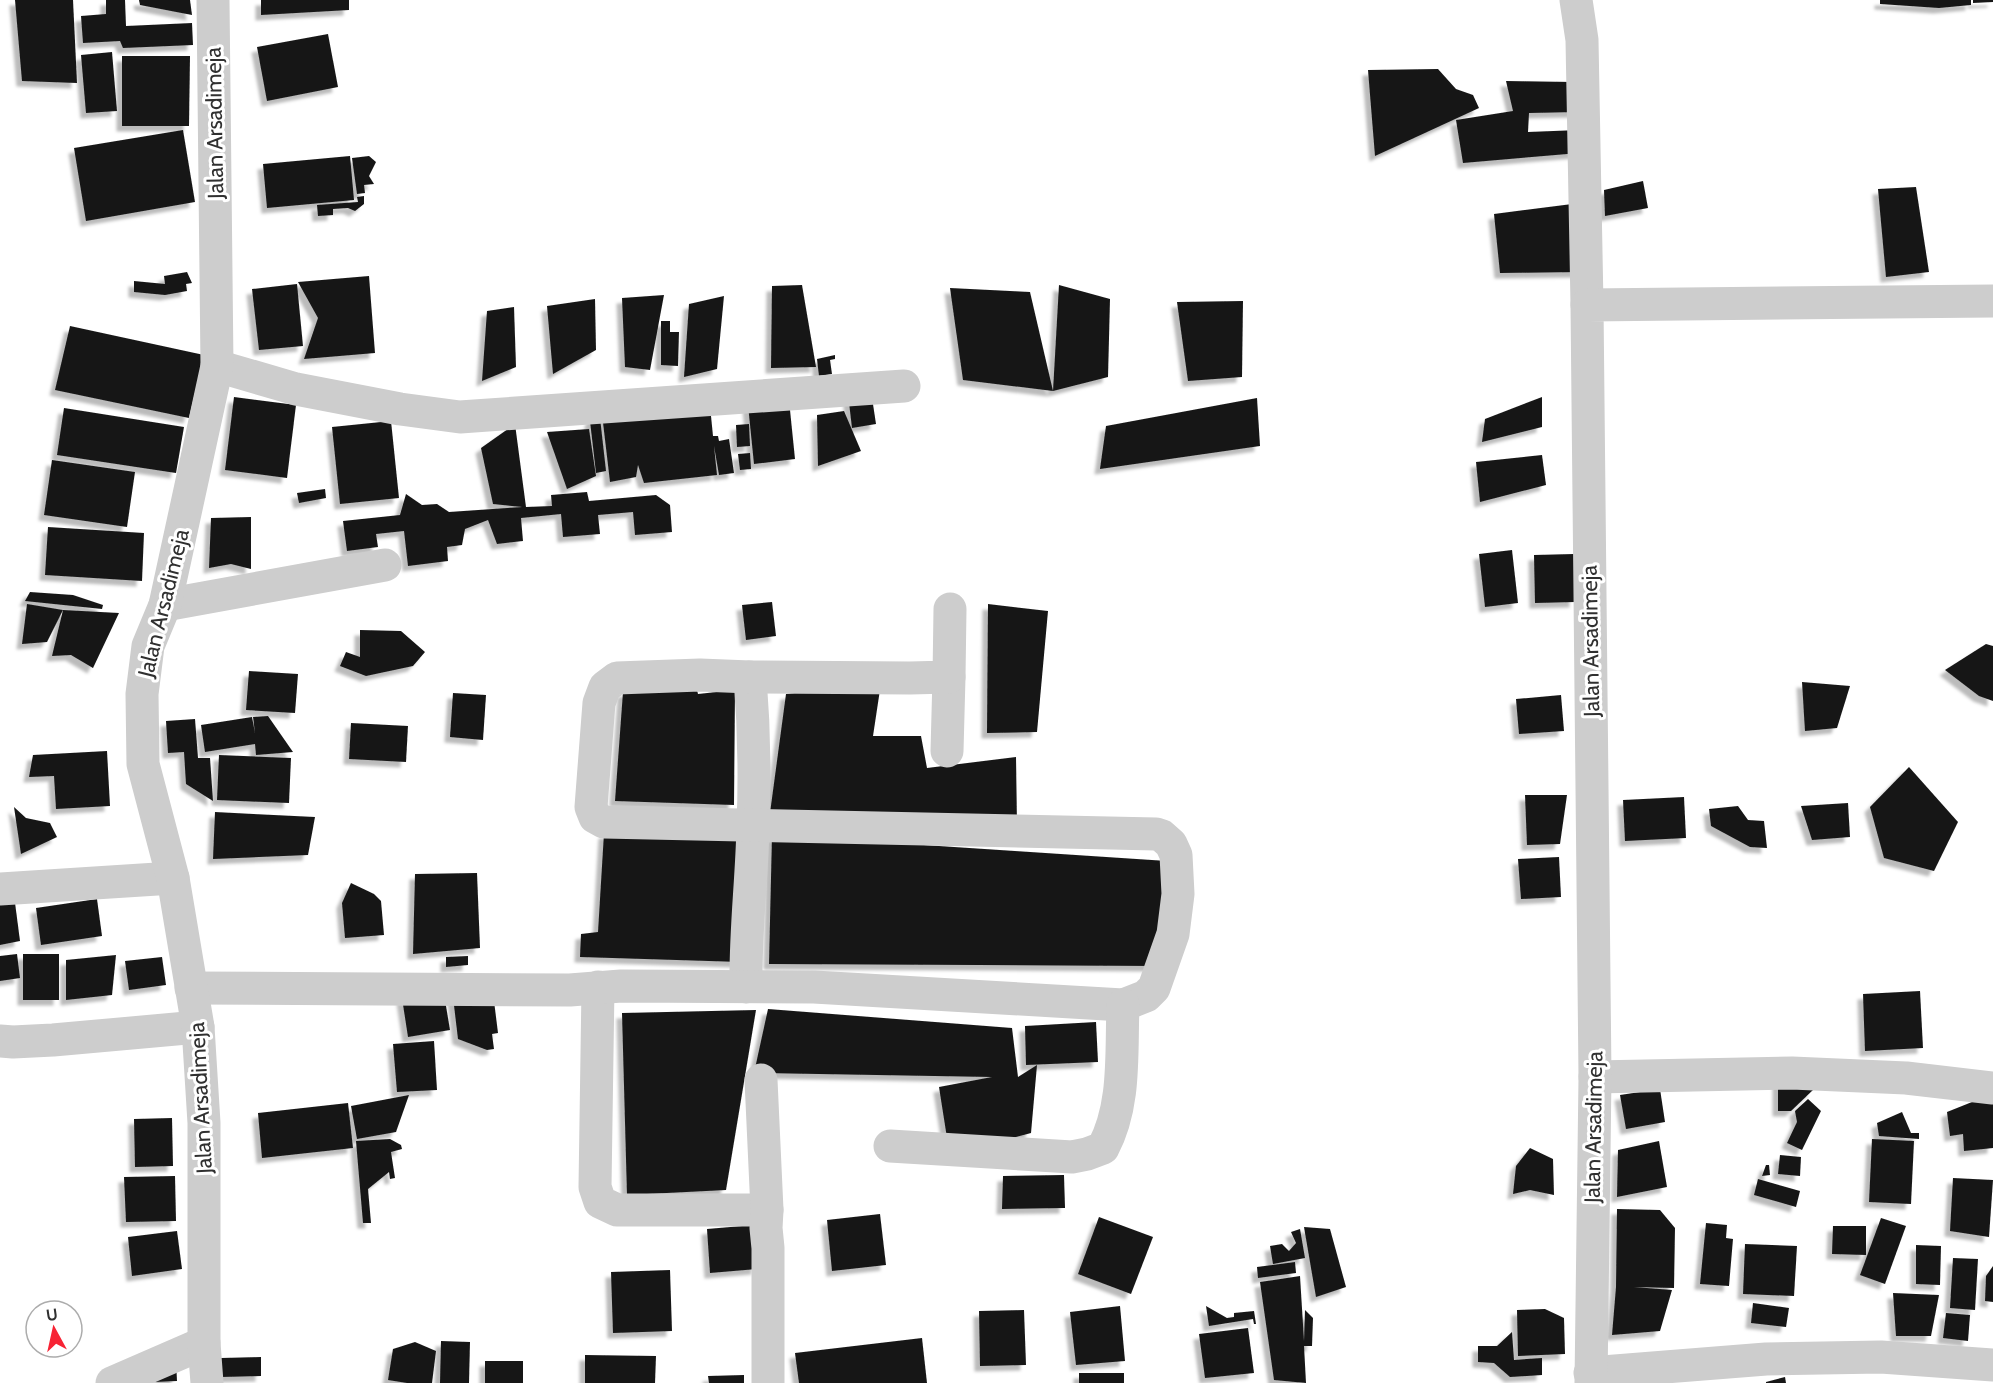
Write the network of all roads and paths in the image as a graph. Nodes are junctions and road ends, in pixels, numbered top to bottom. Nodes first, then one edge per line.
1 (213, 0) edge
2 (1576, 0) edge
3 (1993, 302) edge
4 (1587, 305) junction
5 (217, 366) junction
6 (904, 386) dead end
7 (386, 564) dead end
8 (165, 604) junction
9 (950, 609) dead end
10 (949, 676) junction
11 (750, 677) junction
12 (947, 751) dead end
13 (753, 825) junction
14 (173, 878) junction
15 (0, 889) edge
16 (598, 987) junction
17 (746, 987) junction
18 (191, 988) junction
19 (1123, 1005) junction
20 (198, 1027) junction
21 (0, 1041) edge
22 (1595, 1077) junction
23 (761, 1080) dead end
24 (1993, 1088) edge
25 (890, 1146) dead end
26 (767, 1210) junction
27 (204, 1343) junction
28 (1993, 1365) edge
29 (1590, 1378) edge
30 (112, 1383) edge
31 (207, 1383) edge
32 (768, 1383) edge

1 - 5 street, Jalan Arsadimeja
2 - 4 street, Jalan Arsadimeja
3 - 4 street
4 - 22 street, Jalan Arsadimeja
5 - 6 street
5 - 8 street, Jalan Arsadimeja
7 - 8 street
8 - 14 street, Jalan Arsadimeja
9 - 10 street
10 - 11 street
10 - 12 street
11 - 13 street
11 - 13 street
13 - 17 street
13 - 19 street
14 - 15 street
14 - 18 street, Jalan Arsadimeja
16 - 17 street
16 - 18 street
16 - 26 street
17 - 19 street
18 - 20 street, Jalan Arsadimeja
19 - 25 street
20 - 21 street
20 - 27 street, Jalan Arsadimeja
22 - 24 street
22 - 29 street, Jalan Arsadimeja
23 - 26 street
26 - 32 street
27 - 30 street
27 - 31 street, Jalan Arsadimeja
28 - 29 street

